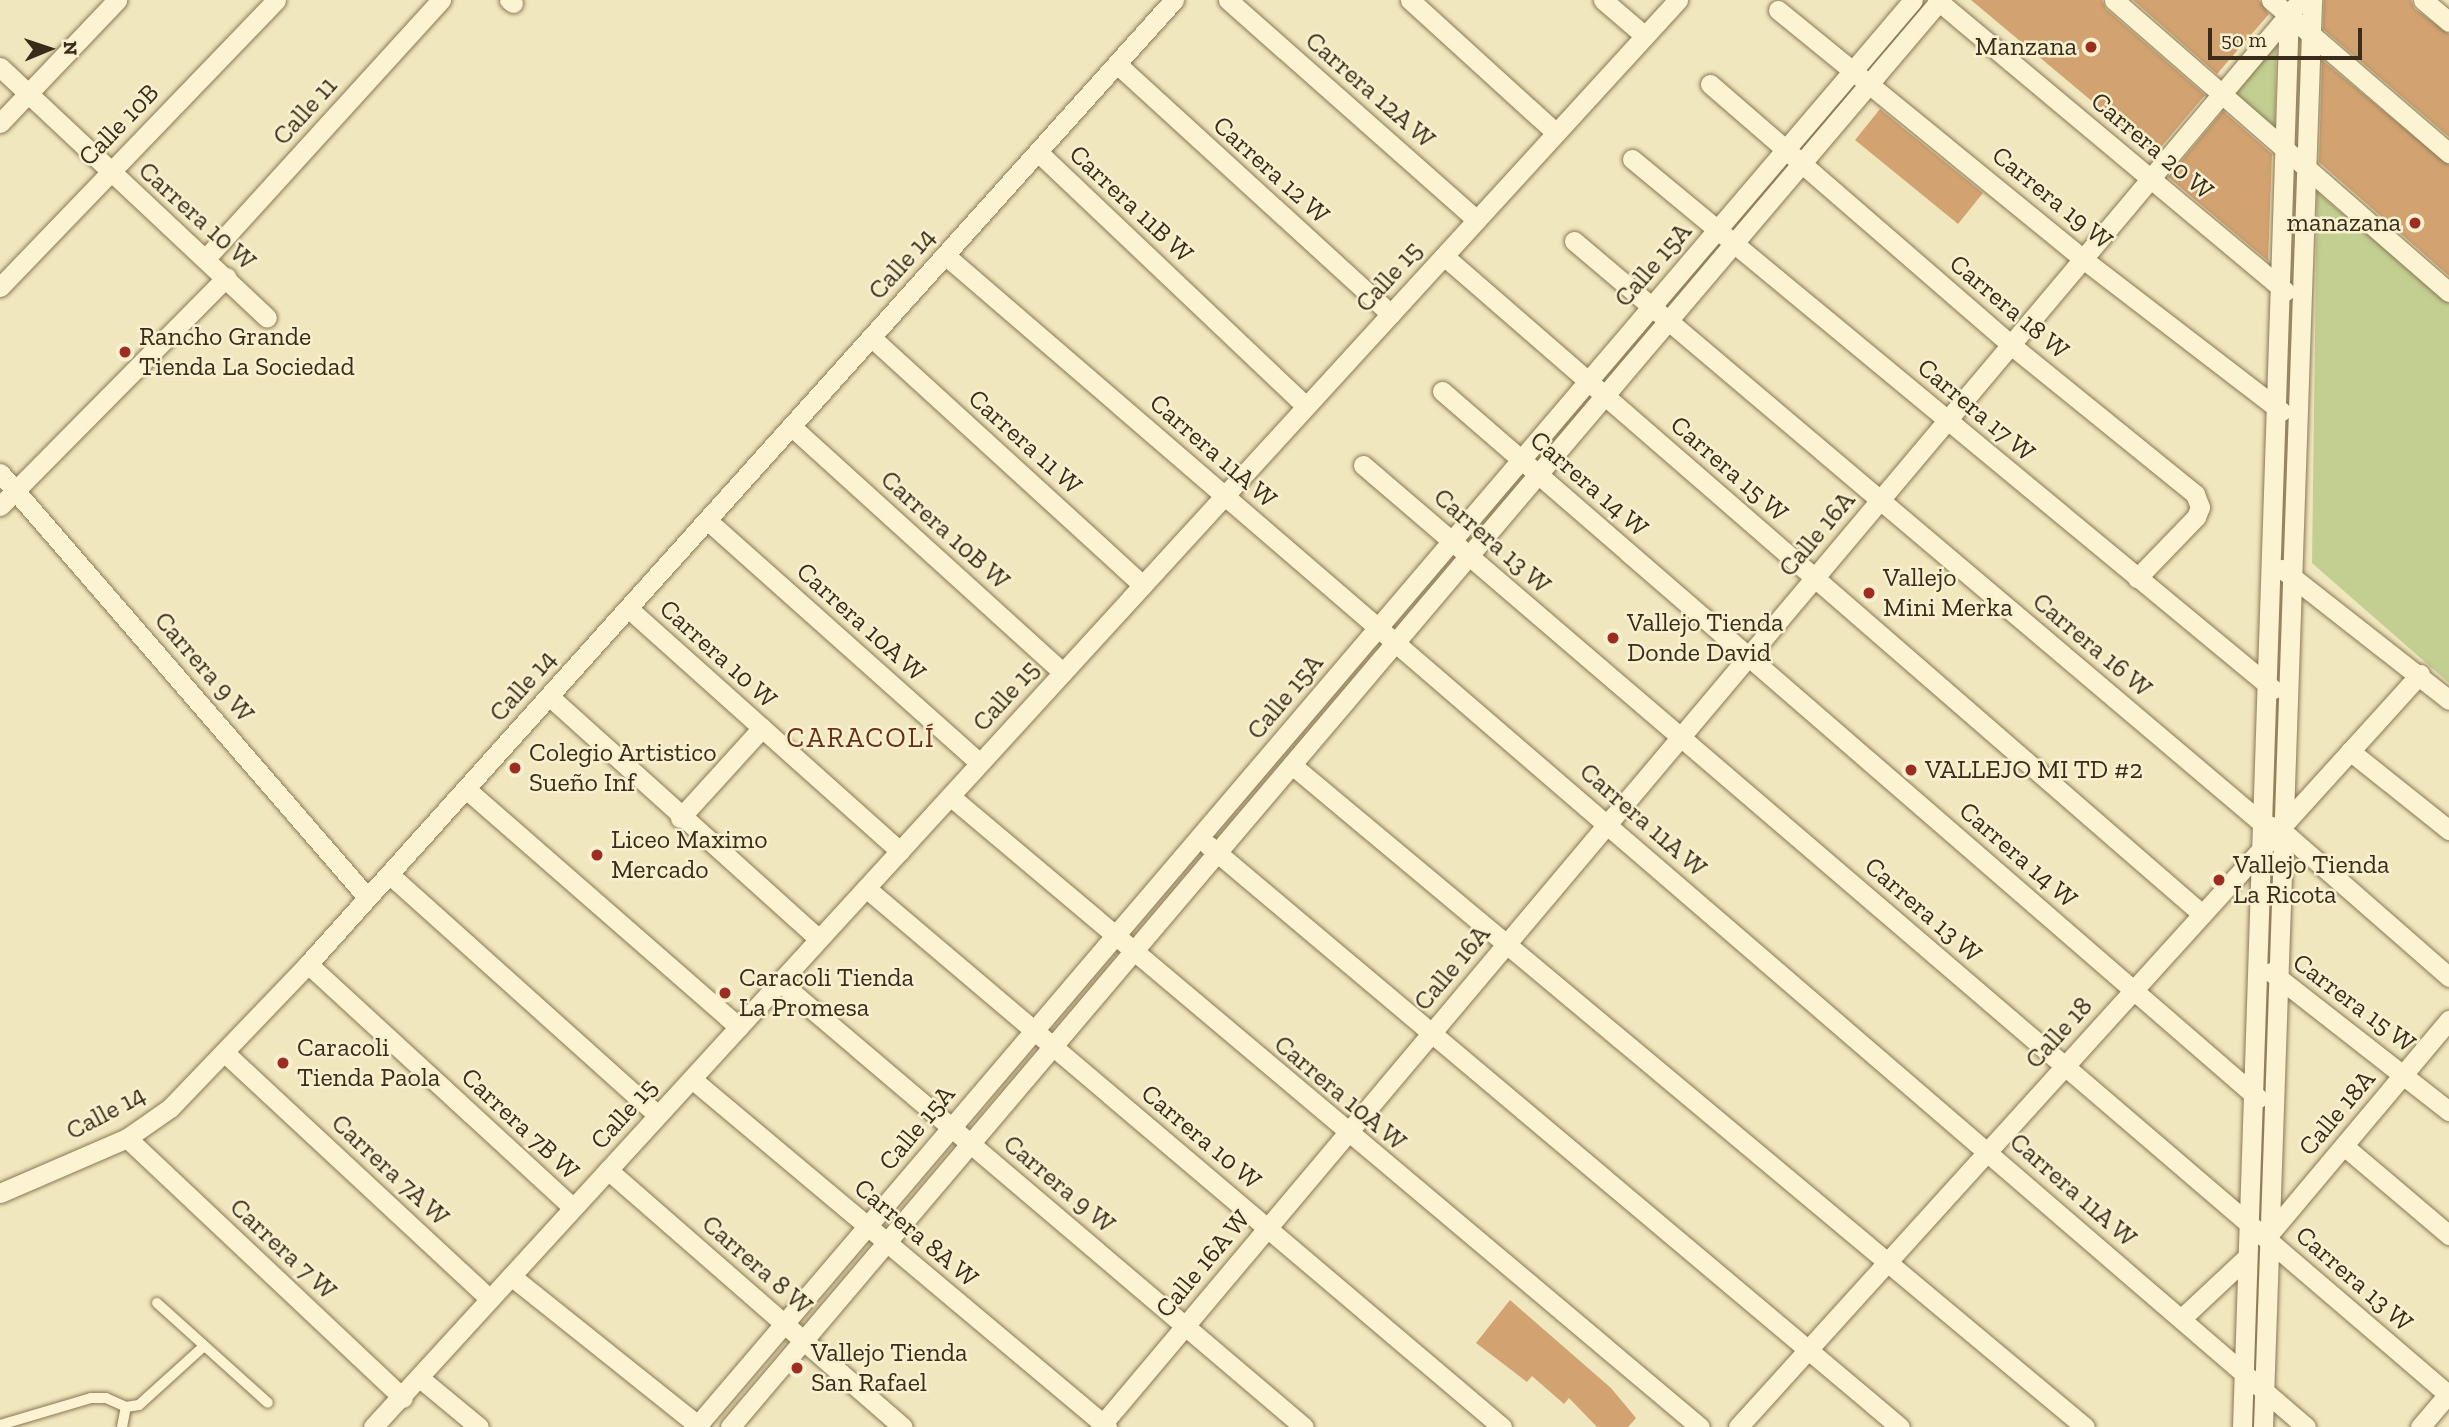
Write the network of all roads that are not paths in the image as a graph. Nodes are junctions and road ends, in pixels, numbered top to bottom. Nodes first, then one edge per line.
1 (117, 0) edge
2 (276, 0) edge
3 (441, 0) edge
4 (1174, 0) edge
5 (1228, 0) edge
6 (1410, 0) edge
7 (1603, 0) edge
8 (1678, 0) edge
9 (1913, 0) edge
10 (1939, 0) edge
11 (2114, 0) edge
12 (2271, 0) edge
13 (2312, 0) edge
14 (2423, 0) edge
15 (2293, 5) edge
16 (1778, 10) dead end
17 (2449, 22) edge
18 (1645, 36) junction
19 (2309, 37) junction
20 (1117, 64) junction
21 (0, 67) edge
22 (1854, 70) junction
23 (1870, 83) junction
24 (1710, 84) dead end
25 (2222, 93) junction
26 (29, 94) junction
27 (0, 123) edge
28 (1556, 133) junction
29 (2284, 147) junction
30 (1786, 149) junction
31 (1038, 152) junction
32 (2449, 153) edge
33 (1632, 159) dead end
34 (1801, 164) junction
35 (2305, 168) junction
36 (110, 173) junction
37 (2150, 179) junction
38 (1477, 220) junction
39 (1717, 230) junction
40 (1574, 241) dead end
41 (1734, 244) junction
42 (945, 254) junction
43 (1444, 256) junction
44 (207, 257) junction
45 (2083, 259) junction
46 (226, 277) junction
47 (2279, 286) junction
48 (0, 287) edge
49 (2449, 292) edge
50 (2301, 304) junction
51 (1652, 306) junction
52 (1391, 314) junction
53 (267, 318) dead end
54 (1668, 320) junction
55 (871, 337) junction
56 (2011, 345) junction
57 (1588, 381) junction
58 (1441, 391) dead end
59 (1605, 396) junction
60 (1306, 406) junction
61 (2275, 406) junction
62 (1947, 420) junction
63 (2296, 421) junction
64 (791, 426) junction
65 (1521, 460) junction
66 (1363, 465) dead end
67 (0, 473) edge
68 (1538, 474) junction
69 (16, 488) junction
70 (1225, 495) junction
71 (1881, 499) junction
72 (0, 506) edge
73 (707, 520) junction
74 (1452, 541) junction
75 (1469, 556) junction
76 (2270, 563) junction
77 (2291, 572) junction
78 (1815, 578) junction
79 (2137, 578) junction
80 (1143, 585) junction
81 (628, 608) junction
82 (1378, 627) junction
83 (1396, 642) junction
84 (1748, 657) junction
85 (1063, 673) junction
86 (2420, 674) junction
87 (2266, 682) junction
88 (549, 696) junction
89 (2287, 700) junction
90 (2449, 700) edge
91 (762, 728) junction
92 (1291, 730) junction
93 (1681, 737) junction
94 (1309, 744) junction
95 (2350, 751) junction
96 (980, 763) junction
97 (1292, 765) junction
98 (466, 789) junction
99 (950, 796) junction
100 (680, 818) junction
101 (1608, 824) junction
102 (2271, 826) junction
103 (2449, 830) edge
104 (1199, 838) junction
105 (900, 851) junction
106 (1217, 853) junction
107 (2258, 853) junction
108 (389, 874) junction
109 (866, 888) junction
110 (367, 897) junction
111 (2203, 914) junction
112 (1116, 936) junction
113 (819, 939) junction
114 (1505, 946) junction
115 (1134, 951) junction
116 (308, 964) junction
117 (2257, 967) junction
118 (2278, 975) junction
119 (2449, 977) edge
120 (780, 982) junction
121 (2133, 991) junction
122 (2449, 1020) edge
123 (739, 1027) junction
124 (1035, 1030) junction
125 (1433, 1031) junction
126 (1053, 1046) junction
127 (224, 1052) junction
128 (2065, 1066) junction
129 (2404, 1074) junction
130 (692, 1079) junction
131 (2253, 1093) junction
132 (2449, 1111) edge
133 (2273, 1113) junction
134 (658, 1115) junction
135 (952, 1128) junction
136 (1346, 1134) junction
137 (127, 1138) junction
138 (970, 1143) junction
139 (2344, 1146) junction
140 (1988, 1151) junction
141 (608, 1170) junction
142 (0, 1193) edge
143 (573, 1208) junction
144 (2251, 1225) junction
145 (868, 1226) junction
146 (1268, 1228) junction
147 (2449, 1235) edge
148 (2266, 1238) junction
149 (887, 1242) junction
150 (2247, 1257) junction
151 (1887, 1262) junction
152 (511, 1276) junction
153 (490, 1299) junction
154 (157, 1303) dead end
155 (2182, 1318) junction
156 (785, 1324) junction
157 (1185, 1325) junction
158 (803, 1341) junction
159 (204, 1346) junction
160 (1809, 1349) junction
161 (2244, 1373) junction
162 (421, 1379) junction
163 (2264, 1392) junction
164 (2449, 1394) edge
165 (403, 1398) junction
166 (268, 1403) dead end
167 (126, 1407) junction
168 (0, 1425) edge
169 (2079, 1425) edge
170 (698, 1426) edge
171 (1103, 1426) edge
172 (122, 1427) edge
173 (373, 1427) edge
174 (479, 1427) edge
175 (730, 1427) edge
176 (903, 1427) edge
177 (1304, 1427) edge
178 (1502, 1427) edge
179 (1700, 1427) edge
180 (1738, 1427) edge
181 (1900, 1427) edge
182 (2242, 1427) edge
183 (2263, 1427) edge
184 (2306, 1427) edge
185 (2420, 1427) edge

1 - 26 street
2 - 36 street, Calle 10B
3 - 44 street, Calle 11
4 - 20 street, Carrera 11B W
5 - 38 street, Carrera 12A W
6 - 28 street
7 - 18 street
8 - 18 street, Calle 15
9 - 22 street, Calle 15A
10 - 23 street, Calle 15A
10 - 37 street, Carrera 20 W
11 - 25 street
12 - 15 street
13 - 19 street
14 - 17 street
15 - 19 street
15 - 25 street, Calle 16A
15 - 29 street
16 - 22 street, Carrera 19 W
18 - 28 street, Calle 15
19 - 32 street
19 - 35 street
20 - 31 street, Carrera 11B W
20 - 52 street, Carrera 12 W
21 - 26 street, Carrera 10 W
22 - 23 street, Carrera 19 W
22 - 30 street, Calle 15A
23 - 34 street, Calle 15A
23 - 45 street, Carrera 19 W
24 - 30 street, Carrera 18 W
25 - 29 street
25 - 37 street, Calle 16A
26 - 27 street
26 - 36 street, Carrera 10 W
28 - 38 street, Calle 15
29 - 35 street
29 - 47 street
30 - 34 street, Carrera 18 W
30 - 39 street, Calle 15A
31 - 42 street, Calle 14
31 - 60 street, Carrera 11B W
33 - 39 street, Carrera 17 W
34 - 41 street, Calle 15A
34 - 56 street, Carrera 18 W
35 - 49 street
35 - 50 street
36 - 44 street, Carrera 10 W
36 - 48 street, Calle 10B
37 - 45 street, Calle 16A
37 - 47 street, Carrera 20 W
38 - 43 street, Calle 15
39 - 41 street, Carrera 17 W
39 - 51 street, Calle 15A
40 - 51 street, Carrera 16 W
41 - 54 street, Calle 15A
41 - 62 street, Carrera 17 W
42 - 55 street, Calle 14
42 - 70 street, Carrera 11A W
43 - 52 street, Calle 15
43 - 57 street, Carrera 15 W
44 - 46 street, Carrera 10 W
45 - 56 street, Calle 16A
45 - 61 street, Carrera 19 W
46 - 53 street, Carrera 10 W
46 - 69 street
47 - 50 street, Carrera 20 W
47 - 61 street
50 - 63 street
51 - 54 street, Carrera 16 W
51 - 57 street, Calle 15A
52 - 60 street, Calle 15
54 - 59 street, Calle 15A
54 - 71 street, Carrera 16 W
55 - 64 street, Calle 14
55 - 80 street, Carrera 11 W
56 - 62 street, Calle 16A
56 - 79 street, Carrera 18 W
57 - 59 street, Carrera 15 W
57 - 65 street, Calle 15A
58 - 65 street, Carrera 14 W
59 - 68 street, Calle 15A
59 - 78 street, Carrera 15 W
60 - 70 street, Calle 15
61 - 63 street, Carrera 19 W
61 - 76 street
62 - 71 street, Calle 16A
62 - 79 street, Carrera 17 W
63 - 77 street
64 - 73 street, Calle 14
64 - 85 street, Carrera 10B W
65 - 68 street, Carrera 14 W
65 - 74 street, Calle 15A
66 - 74 street, Carrera 13 W
67 - 69 street, Carrera 9 W
68 - 75 street, Calle 15A
68 - 84 street, Carrera 14 W
69 - 72 street
69 - 110 street, Carrera 9 W
70 - 80 street, Calle 15
70 - 82 street, Carrera 11A W
71 - 78 street, Calle 16A
71 - 102 street, Carrera 16 W
73 - 81 street, Calle 14
73 - 96 street, Carrera 10A W
74 - 75 street, Carrera 13 W
74 - 82 street, Calle 15A
75 - 83 street, Calle 15A
75 - 93 street, Carrera 13 W
76 - 77 street
76 - 87 street
77 - 86 street
77 - 89 street
78 - 84 street, Calle 16A
78 - 111 street, Carrera 15 W
79 - 87 street, Carrera 17 W
80 - 85 street, Calle 15
81 - 88 street, Calle 14
81 - 91 street, Carrera 10 W
82 - 83 street, Carrera 11A W
82 - 92 street, Calle 15A
83 - 94 street, Calle 15A
83 - 101 street, Carrera 11A W
84 - 93 street, Calle 16A
84 - 121 street, Carrera 14 W
85 - 96 street, Calle 15
86 - 90 street
86 - 95 street
87 - 89 street, Carrera 17 W
87 - 102 street
88 - 98 street, Calle 14
88 - 100 street
89 - 102 street
91 - 100 street
91 - 105 street, Carrera 10 W
92 - 94 street
92 - 104 street, Calle 15A
93 - 101 street, Calle 16A
93 - 128 street, Carrera 13 W
94 - 97 street, Calle 15A
95 - 102 street
95 - 103 street
96 - 99 street, Calle 15
97 - 106 street, Calle 15A
97 - 114 street
98 - 108 street, Calle 14
98 - 123 street
99 - 105 street, Calle 15
99 - 112 street, Carrera 10A W
100 - 113 street
101 - 114 street, Calle 16A
101 - 140 street, Carrera 11A W
102 - 107 street
102 - 118 street
102 - 119 street, Carrera 16 W
104 - 106 street
104 - 112 street, Calle 15A
105 - 109 street, Calle 15
106 - 115 street, Calle 15A
106 - 125 street
107 - 111 street, Calle 18
107 - 117 street
108 - 110 street, Calle 14
108 - 134 street
109 - 113 street, Calle 15
109 - 124 street, Carrera 10 W
110 - 116 street, Calle 14
111 - 121 street, Calle 18
112 - 115 street, Carrera 10A W
112 - 124 street, Calle 15A
113 - 120 street, Calle 15
114 - 125 street, Calle 16A
114 - 151 street
115 - 126 street, Calle 15A
115 - 136 street, Carrera 10A W
116 - 127 street, Calle 14
116 - 143 street, Carrera 7B W
117 - 118 street, Carrera 15 W
117 - 131 street
118 - 129 street, Carrera 15 W
118 - 133 street
120 - 123 street, Calle 15
120 - 135 street, Carrera 9 W
121 - 128 street, Calle 18
121 - 131 street, Carrera 14 W
122 - 129 street, Calle 18A
123 - 130 street, Calle 15
124 - 126 street, Carrera 10 W
124 - 135 street, Calle 15A
125 - 136 street, Calle 16A
125 - 160 street
126 - 138 street, Calle 15A
126 - 146 street, Carrera 10 W
127 - 137 street, Calle 14
127 - 153 street, Carrera 7A W
128 - 140 street, Calle 18
128 - 144 street, Carrera 13 W
129 - 132 street, Carrera 15 W
129 - 139 street, Calle 18A
130 - 134 street, Calle 15
130 - 145 street, Carrera 8A W
131 - 133 street, Carrera 14 W
131 - 144 street
133 - 148 street
134 - 141 street, Calle 15
135 - 138 street, Carrera 9 W
135 - 145 street, Calle 15A
136 - 146 street, Calle 16A W
136 - 179 street, Carrera 10A W
137 - 142 street, Calle 14
137 - 165 street, Carrera 7 W
138 - 149 street, Calle 15A
138 - 157 street, Carrera 9 W
139 - 147 street
139 - 148 street, Calle 18A
140 - 151 street, Calle 18
140 - 155 street, Carrera 11A W
141 - 143 street, Calle 15
141 - 156 street, Carrera 8 W
143 - 152 street, Calle 15
144 - 148 street, Carrera 13 W
144 - 150 street
145 - 149 street, Carrera 8A W
145 - 156 street, Calle 15A
146 - 157 street, Calle 16A W
146 - 178 street, Carrera 10 W
148 - 163 street
148 - 164 street, Carrera 13 W
149 - 158 street, Calle 15A
149 - 171 street, Carrera 8A W
150 - 155 street
150 - 161 street
151 - 160 street, Calle 18
151 - 169 street
152 - 153 street, Calle 15
152 - 170 street
153 - 162 street, Calle 15
154 - 159 lane
155 - 161 street, Carrera 11A W
156 - 158 street, Carrera 8 W
156 - 170 street, Calle 15A
157 - 171 street, Calle 16A W
157 - 177 street, Carrera 9 W
158 - 175 street, Calle 15A
158 - 176 street, Carrera 8 W
159 - 166 lane
159 - 167 lane
160 - 180 street, Calle 18
160 - 181 street
161 - 163 street, Carrera 11A W
161 - 182 street
162 - 165 street, Calle 15
162 - 174 street
163 - 183 street
163 - 184 street, Carrera 11A W
164 - 185 street
165 - 173 street, Calle 15
167 - 168 lane
167 - 172 lane

